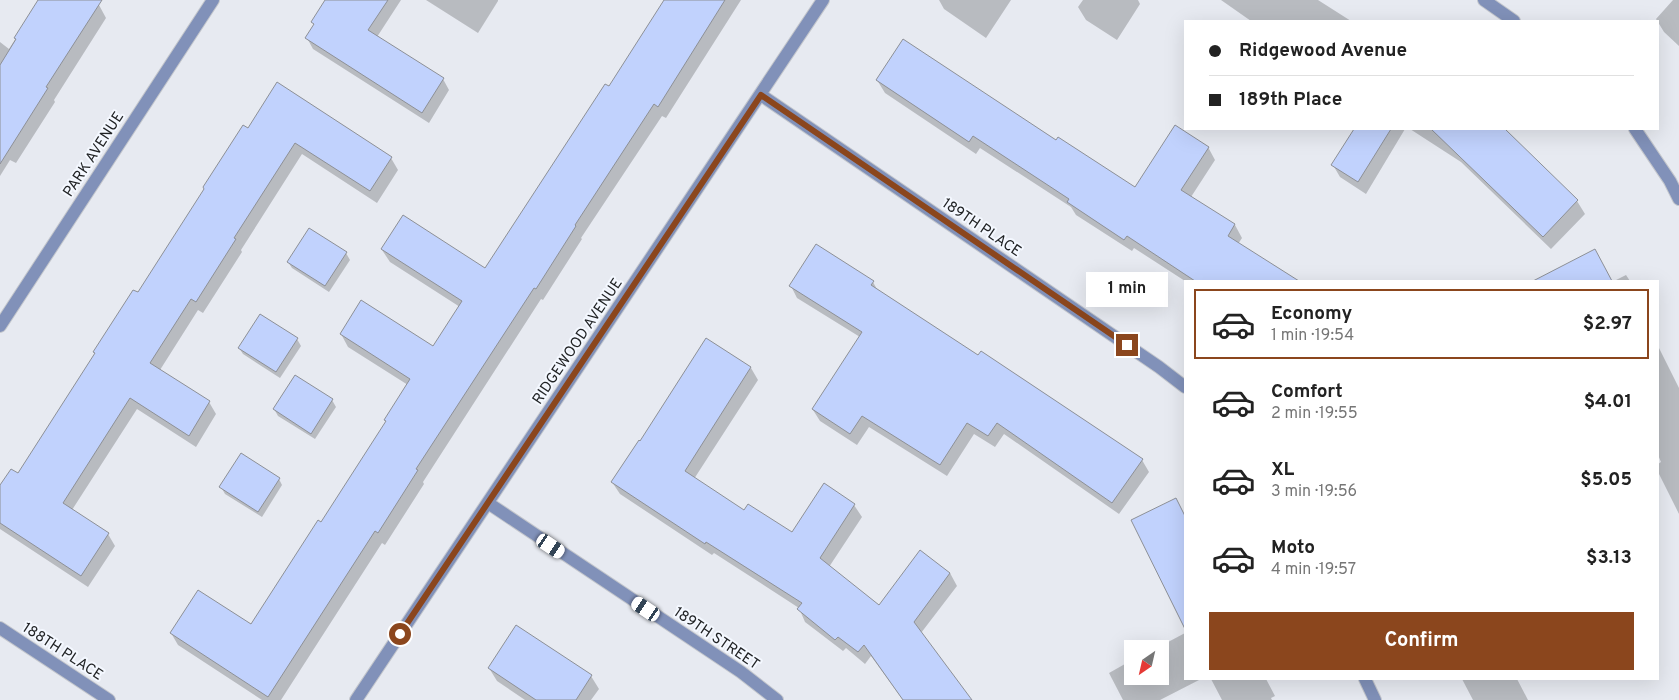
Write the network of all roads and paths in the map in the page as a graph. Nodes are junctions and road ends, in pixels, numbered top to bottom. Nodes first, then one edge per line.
1 (213, 0) edge
2 (823, 0) edge
3 (1484, 0) edge
4 (1513, 20) edge
5 (761, 95) junction
6 (1636, 130) edge
7 (1679, 199) edge
8 (0, 326) edge
9 (1184, 386) edge
10 (488, 504) junction
11 (0, 628) edge
12 (1365, 680) edge
13 (109, 700) edge
14 (356, 700) edge
15 (777, 700) edge
16 (1375, 700) edge

1 - 8 street, PARK AVENUE
2 - 5 street, RIDGEWOOD AVENUE
3 - 4 street
5 - 9 street, 189TH PLACE
5 - 10 street, RIDGEWOOD AVENUE
6 - 7 street
10 - 14 street, RIDGEWOOD AVENUE
10 - 15 street, 189TH STREET
11 - 13 street, 188TH PLACE
12 - 16 street

